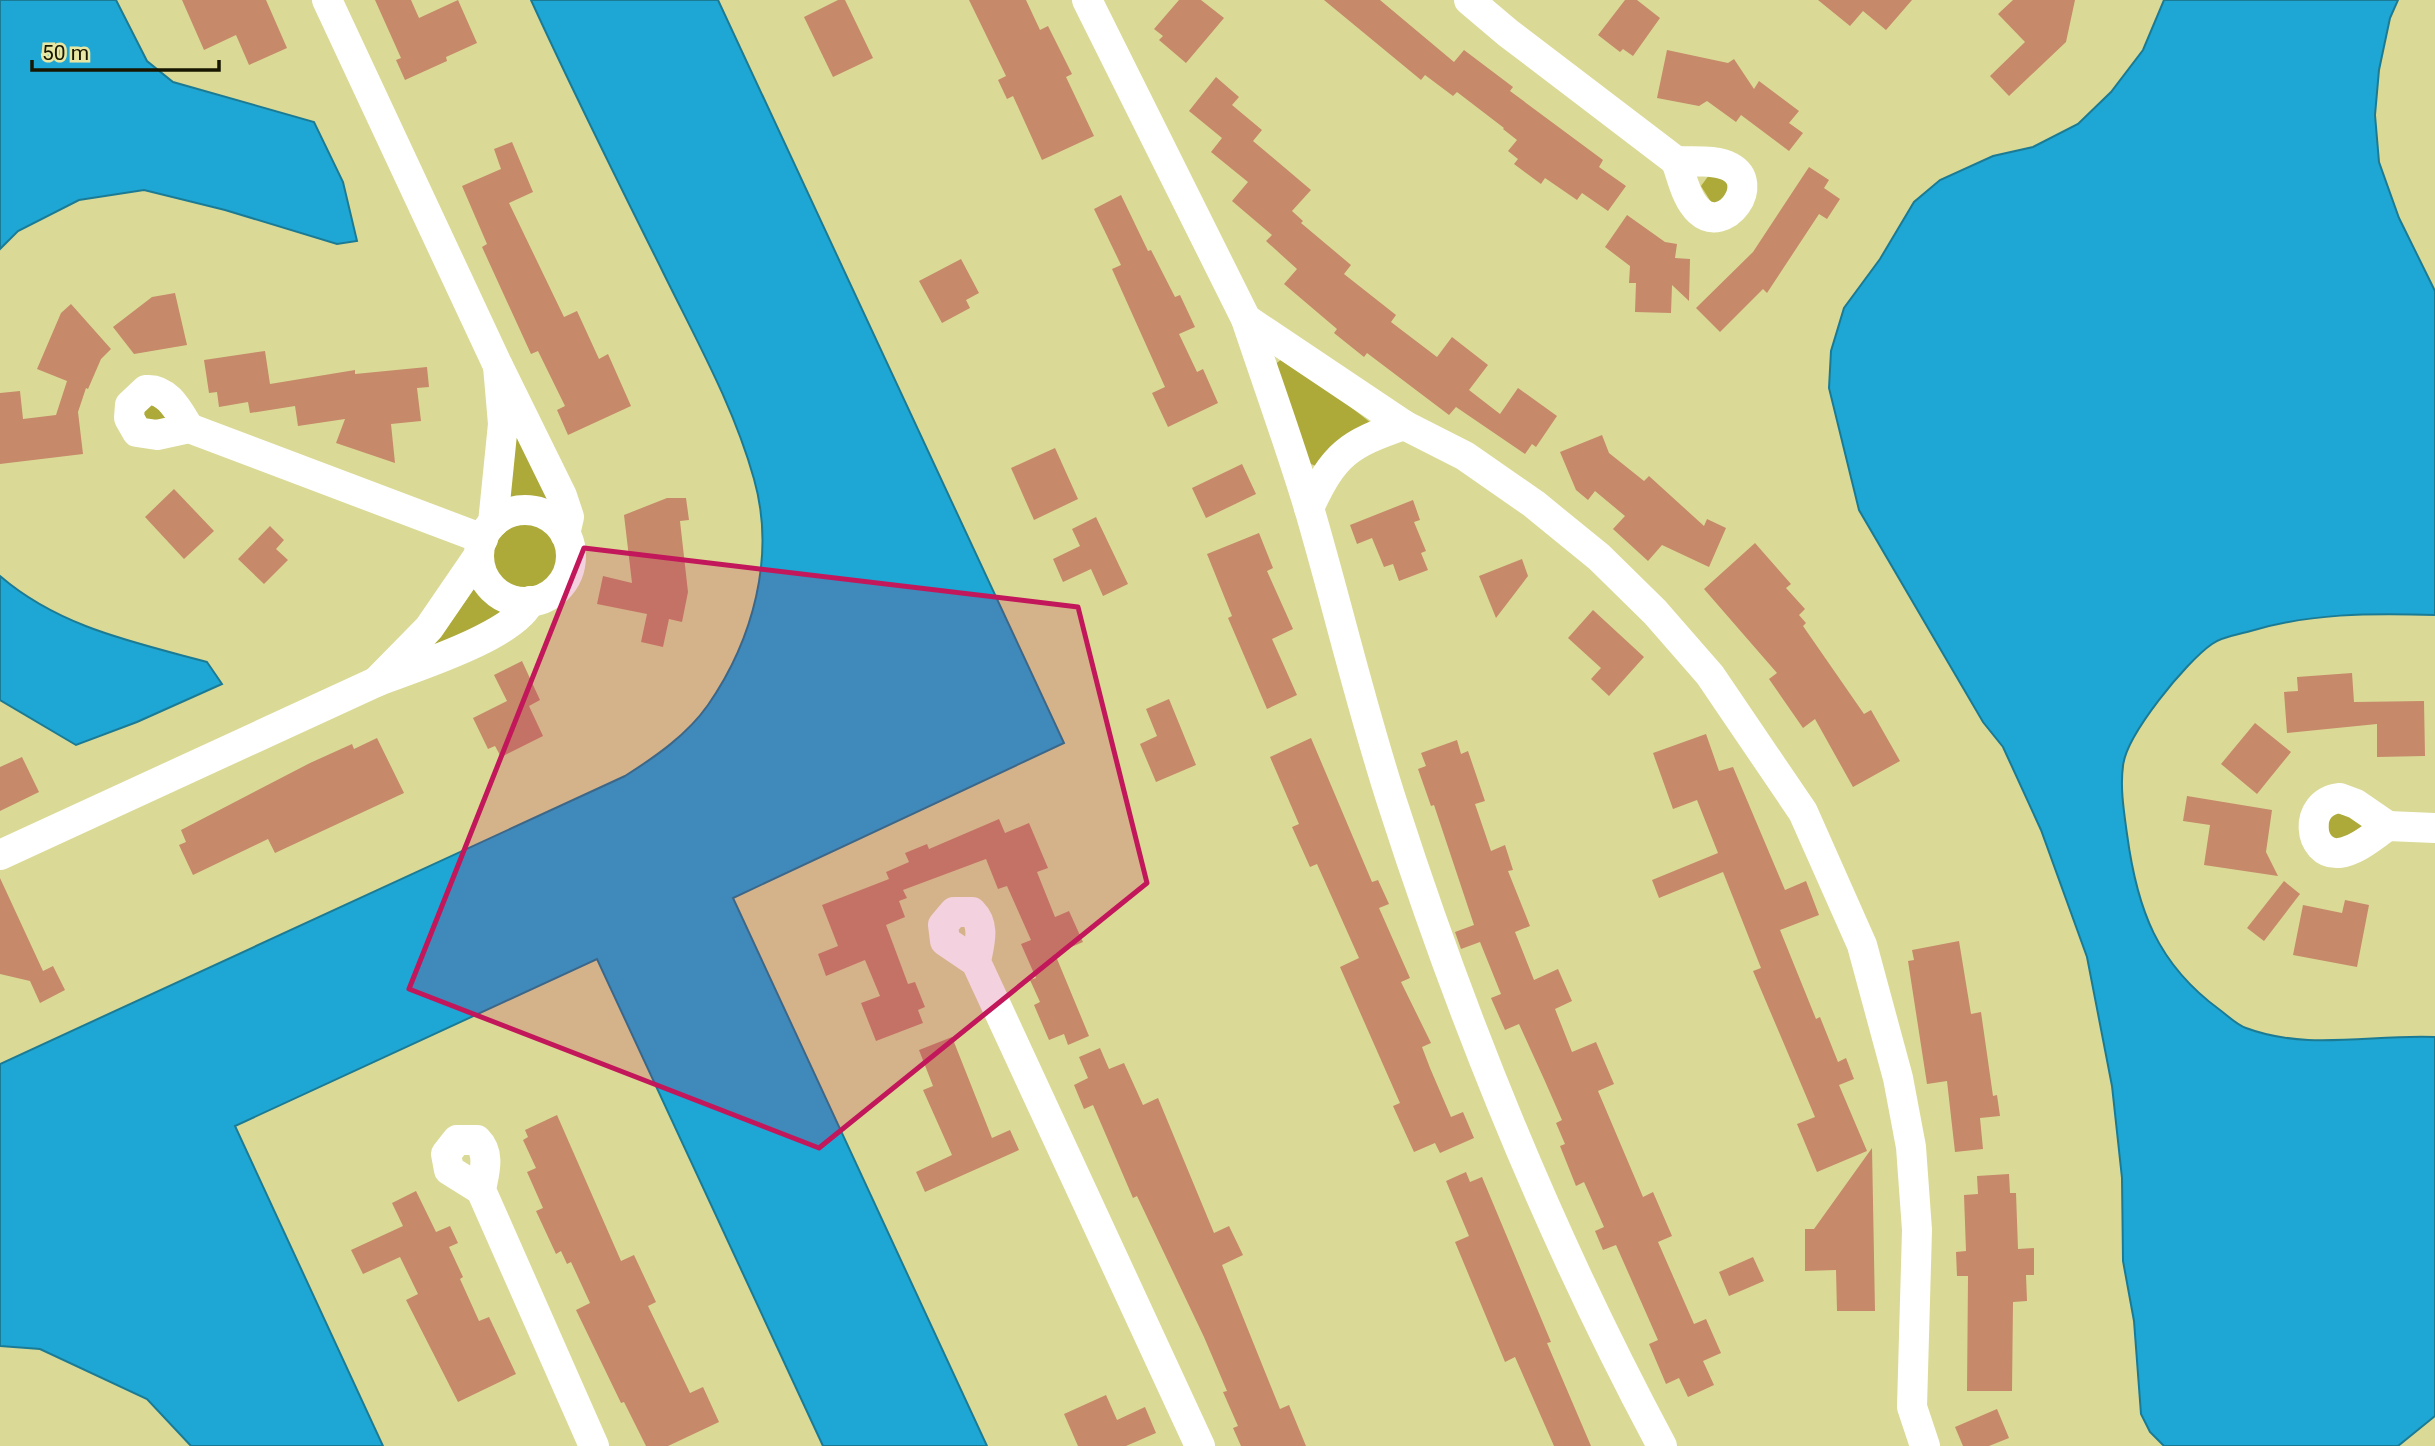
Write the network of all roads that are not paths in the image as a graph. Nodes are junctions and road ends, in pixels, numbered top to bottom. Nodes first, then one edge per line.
1 (327, 0) edge
2 (1469, 0) edge
3 (1089, 2) edge
4 (1676, 161) dead end
5 (1246, 319) junction
6 (498, 366) junction
7 (1404, 425) junction
8 (189, 428) dead end
9 (1309, 508) junction
10 (565, 534) junction
11 (485, 539) junction
12 (530, 601) junction
13 (376, 682) junction
14 (2388, 826) dead end
15 (2435, 828) edge
16 (0, 855) edge
17 (976, 962) dead end
18 (481, 1190) dead end
19 (1912, 1407) junction
20 (594, 1446) edge
21 (1200, 1446) edge
22 (1662, 1446) edge
23 (1903, 1446) edge
24 (1924, 1446) edge

1 - 6 street
2 - 4 street
3 - 5 street
5 - 7 street
5 - 9 street
6 - 10 street
6 - 11 street
7 - 9 street
7 - 19 street
8 - 11 street
9 - 22 street
10 - 11 street
10 - 12 street
11 - 12 street
11 - 13 street
12 - 13 street
13 - 16 street
14 - 15 street
17 - 21 street
18 - 20 street
19 - 23 street
19 - 24 street

